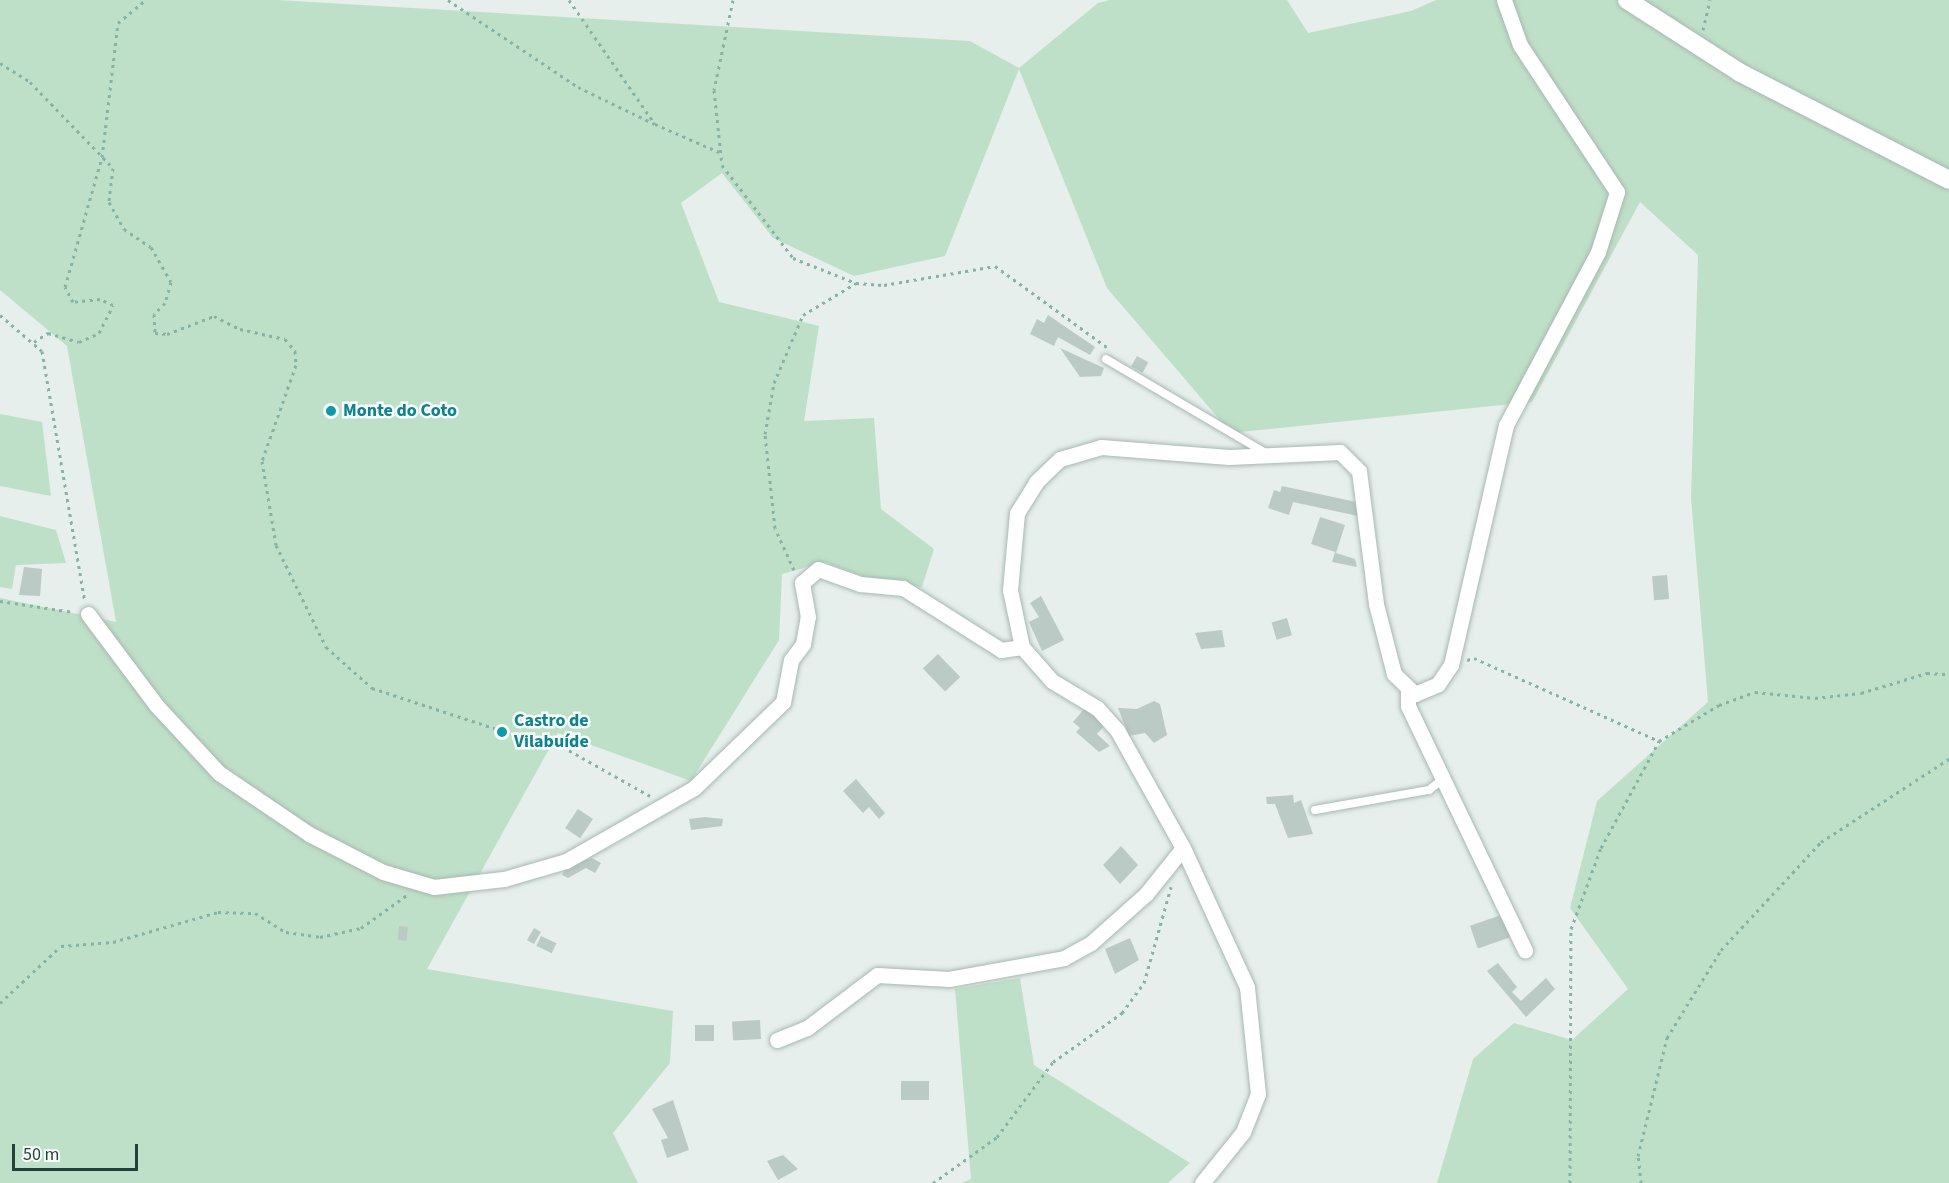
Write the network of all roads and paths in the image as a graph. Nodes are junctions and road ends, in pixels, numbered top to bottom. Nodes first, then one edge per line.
1 (145, 0) edge
2 (448, 0) edge
3 (569, 0) edge
4 (733, 0) edge
5 (1504, 0) edge
6 (1626, 0) edge
7 (1710, 0) edge
8 (1698, 48) junction
9 (0, 63) edge
10 (655, 124) junction
11 (719, 152) junction
12 (102, 157) junction
13 (1949, 180) edge
14 (856, 283) junction
15 (0, 315) edge
16 (34, 342) junction
17 (1106, 359) dead end
18 (1126, 372) junction
19 (1273, 457) junction
20 (802, 584) junction
21 (0, 601) edge
22 (88, 614) junction
23 (1022, 647) junction
24 (1451, 665) junction
25 (1949, 674) edge
26 (1408, 692) junction
27 (1659, 741) junction
28 (1949, 759) edge
29 (1446, 777) junction
30 (670, 803) junction
31 (1315, 810) dead end
32 (1183, 848) junction
33 (1168, 862) junction
34 (422, 884) junction
35 (1526, 950) dead end
36 (0, 1003) edge
37 (777, 1040) dead end
38 (933, 1183) edge
39 (1202, 1183) edge
40 (1570, 1183) edge
41 (1641, 1183) edge

1 - 12 path
2 - 10 path
3 - 10 path
4 - 11 path
5 - 24 street
6 - 8 main road
7 - 8 path
8 - 13 main road
9 - 12 path
10 - 11 path
11 - 14 path
12 - 16 path
12 - 30 path
14 - 18 path
14 - 20 path
15 - 16 path
16 - 22 path
17 - 18 lane
18 - 19 lane
19 - 23 street
19 - 26 street
20 - 23 street
20 - 30 street
21 - 22 path
22 - 34 street
23 - 32 street
24 - 26 street
24 - 27 path
25 - 27 path
26 - 29 street
27 - 40 path
28 - 41 path
29 - 31 lane
29 - 35 street
30 - 34 street
32 - 33 street
32 - 39 street
33 - 37 street
33 - 38 path
34 - 36 path

